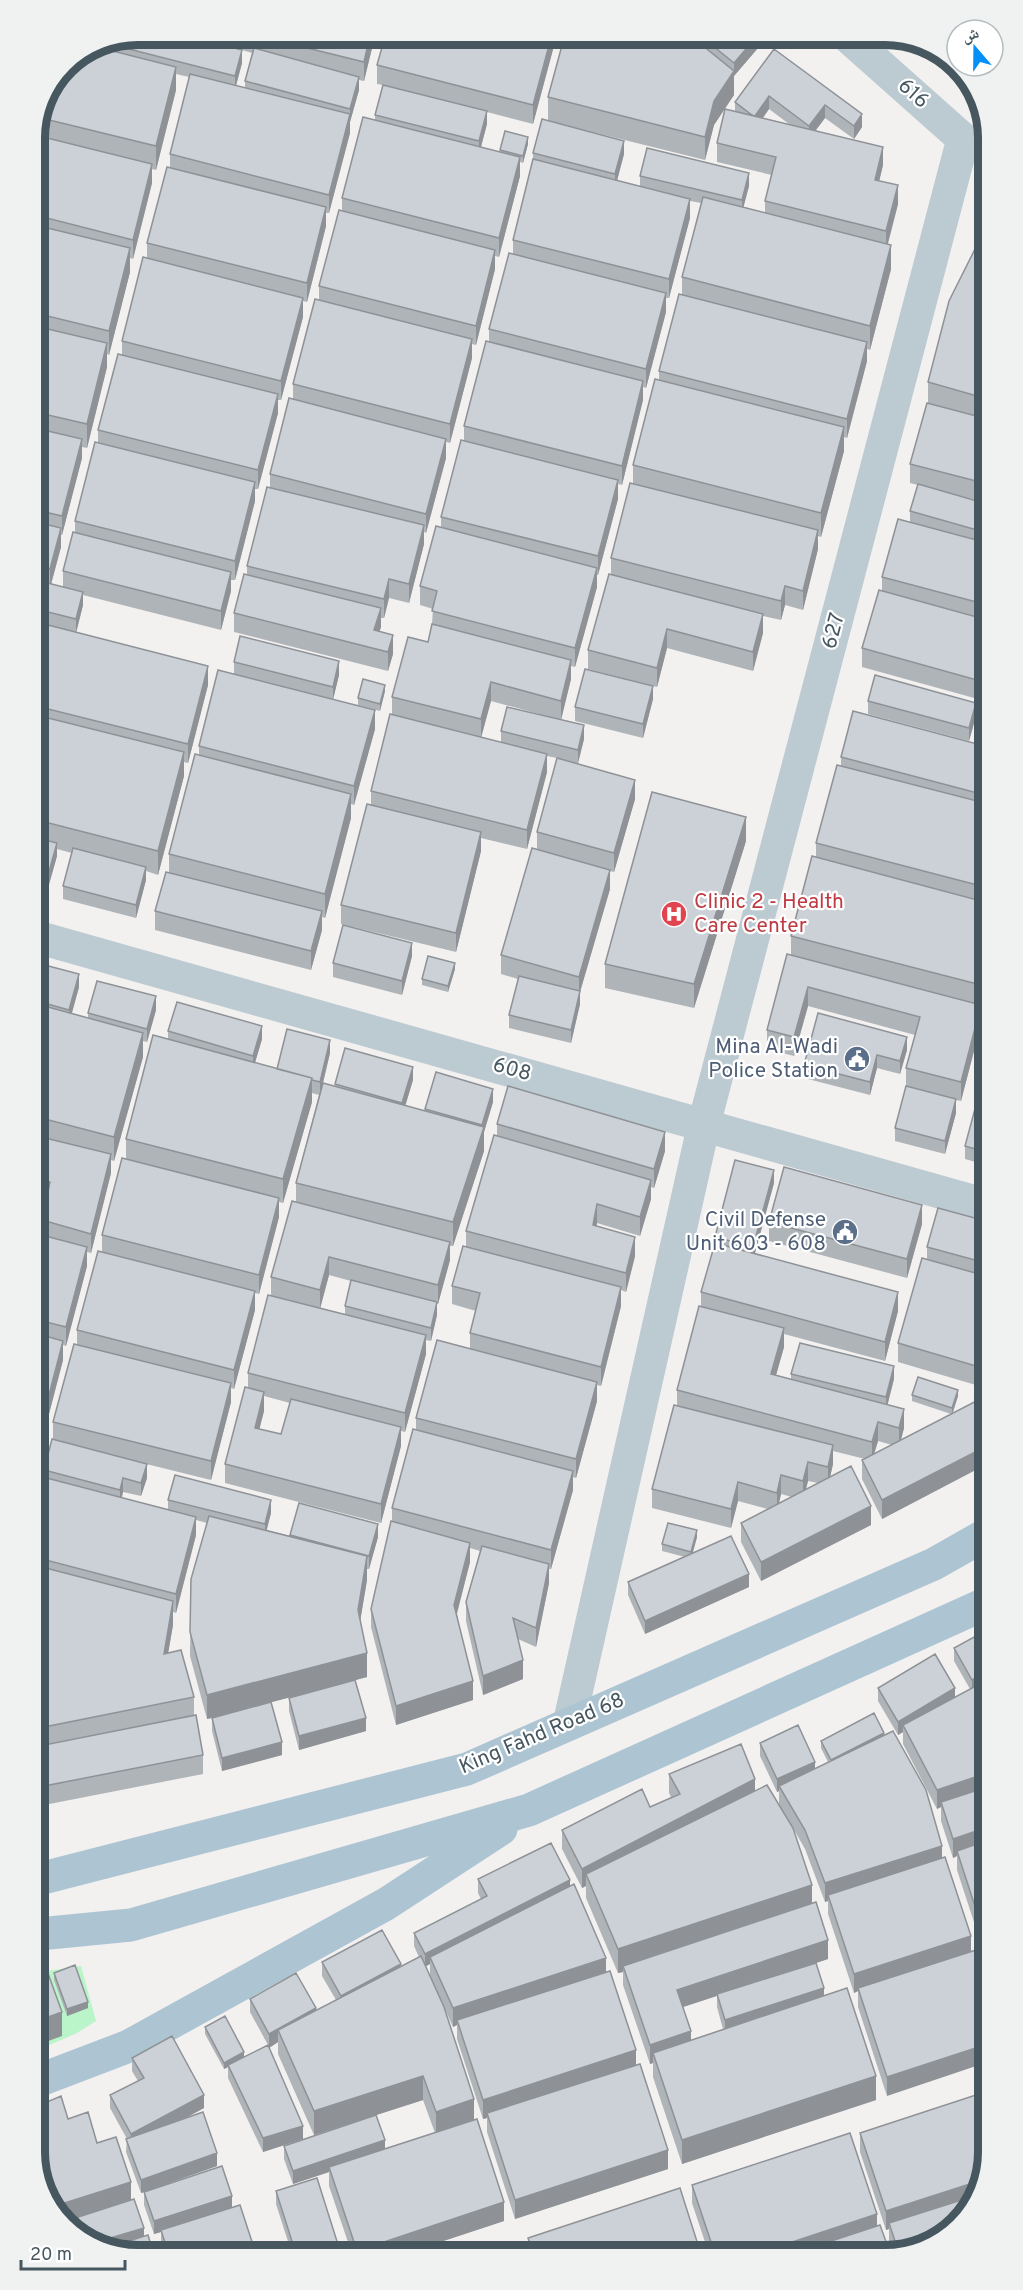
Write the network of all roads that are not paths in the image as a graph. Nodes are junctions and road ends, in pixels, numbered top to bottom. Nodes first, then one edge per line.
1 (858, 45) edge
2 (973, 143) edge
3 (45, 939) edge
4 (704, 1124) junction
5 (978, 1203) edge
6 (978, 1539) edge
7 (978, 1607) edge
8 (569, 1724) junction
9 (529, 1810) junction
10 (45, 1877) edge
11 (45, 1933) edge
12 (45, 2078) edge

1 - 2 street, 616
2 - 4 street, 627
3 - 4 street, 608
4 - 5 street, 608
4 - 8 street, 627
6 - 8 main road, King Fahd Road 68
7 - 9 main road
8 - 10 main road, King Fahd Road 68
9 - 11 main road
9 - 12 main road

